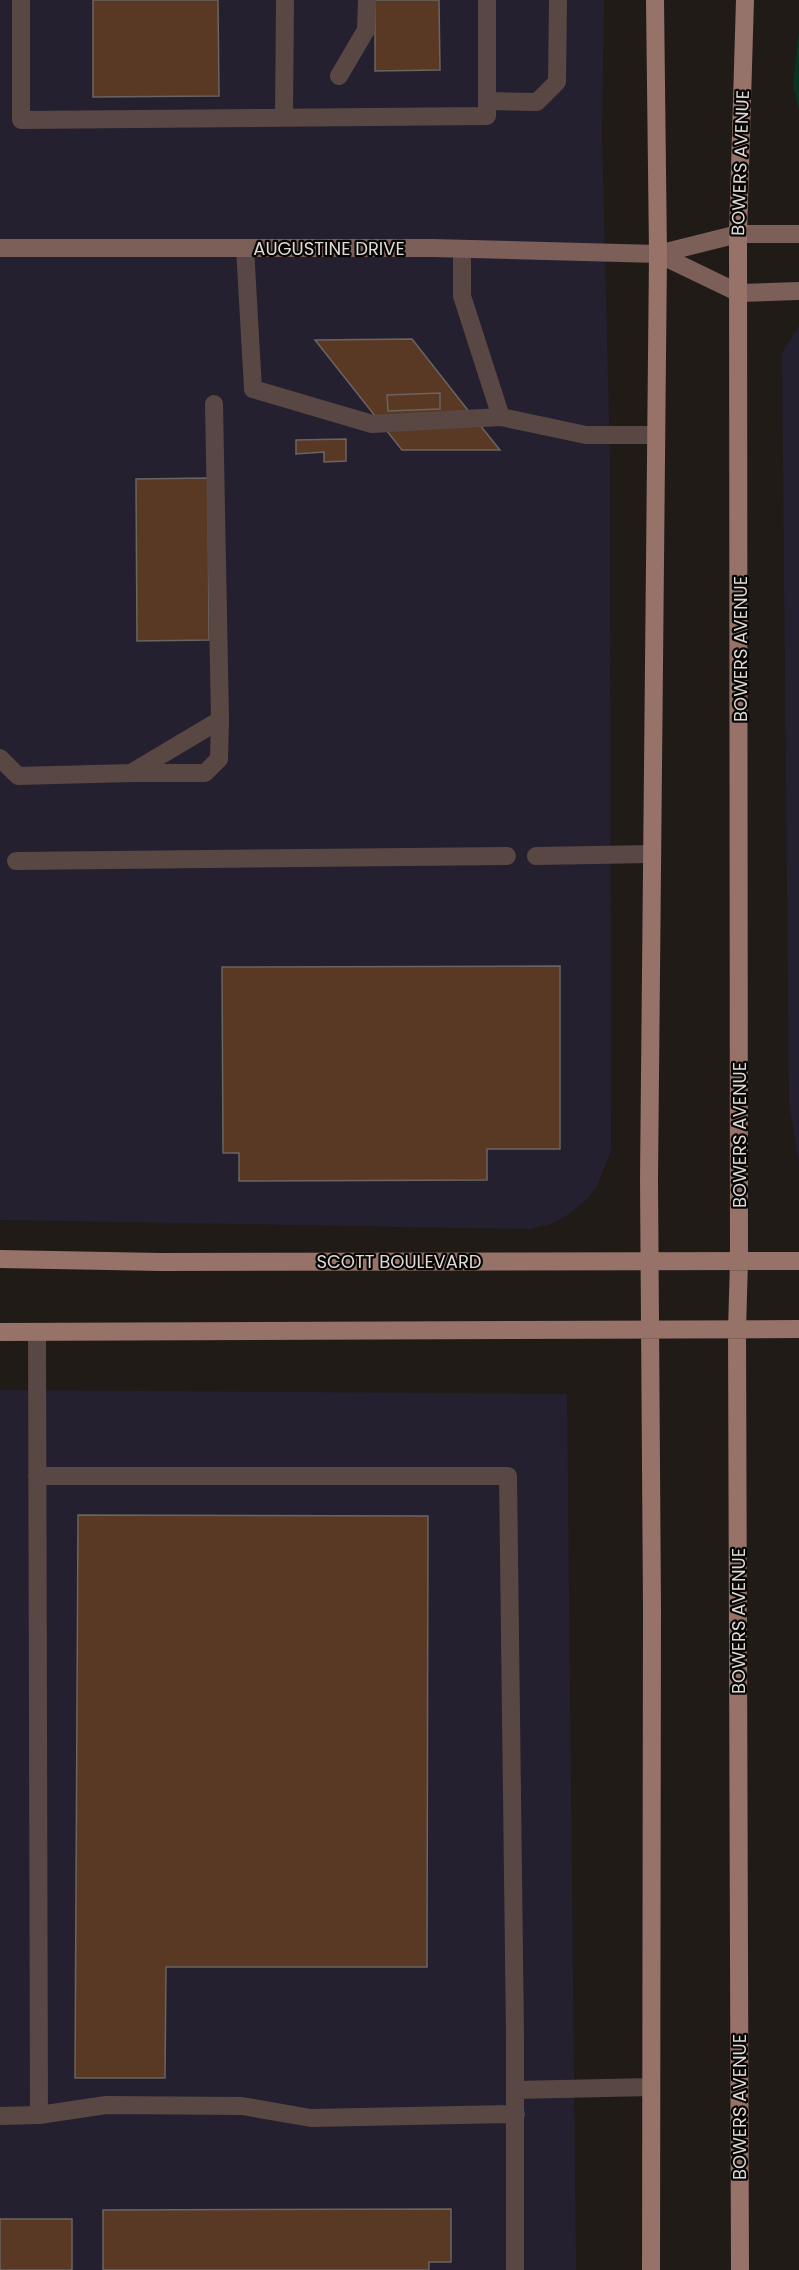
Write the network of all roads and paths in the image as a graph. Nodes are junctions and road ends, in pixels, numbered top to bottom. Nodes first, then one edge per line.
1 (21, 0) edge
2 (285, 0) edge
3 (367, 0) edge
4 (487, 0) edge
5 (558, 0) edge
6 (655, 0) edge
7 (745, 0) edge
8 (339, 76) dead end
9 (487, 101) junction
10 (284, 117) junction
11 (738, 234) junction
12 (799, 234) edge
13 (0, 248) edge
14 (245, 248) junction
15 (462, 249) junction
16 (658, 254) junction
17 (799, 291) edge
18 (739, 293) junction
19 (214, 404) dead end
20 (501, 417) junction
21 (656, 435) junction
22 (220, 720) junction
23 (0, 758) edge
24 (131, 773) junction
25 (652, 854) junction
26 (507, 856) dead end
27 (536, 856) dead end
28 (16, 861) dead end
29 (0, 1259) edge
30 (739, 1261) junction
31 (799, 1261) edge
32 (651, 1262) junction
33 (799, 1329) edge
34 (650, 1330) junction
35 (737, 1330) junction
36 (0, 1332) edge
37 (37, 1332) junction
38 (37, 1476) junction
39 (651, 2087) junction
40 (515, 2090) junction
41 (39, 2115) junction
42 (516, 2115) junction
43 (0, 2116) edge
44 (515, 2270) edge
45 (651, 2270) edge
46 (740, 2270) edge

1 - 10 lane
2 - 10 lane
3 - 8 lane
4 - 9 lane
5 - 9 lane
6 - 16 main road
7 - 11 main road, BOWERS AVENUE
9 - 10 lane
11 - 12 street, AUGUSTINE DRIVE
11 - 16 street, AUGUSTINE DRIVE
11 - 18 main road, BOWERS AVENUE
13 - 14 street, AUGUSTINE DRIVE
14 - 15 street, AUGUSTINE DRIVE
14 - 20 lane
15 - 16 street, AUGUSTINE DRIVE
15 - 20 lane
16 - 18 street, AUGUSTINE DRIVE
16 - 21 main road
17 - 18 street, AUGUSTINE DRIVE
18 - 30 main road, BOWERS AVENUE
19 - 22 lane
20 - 21 lane
21 - 25 main road
22 - 24 lane
22 - 24 lane
23 - 24 lane
25 - 27 lane
25 - 32 main road
26 - 28 lane
29 - 32 main road, SCOTT BOULEVARD
30 - 31 main road, SCOTT BOULEVARD
30 - 32 main road, SCOTT BOULEVARD
30 - 35 main road, BOWERS AVENUE
32 - 34 main road
33 - 35 main road
34 - 35 main road
34 - 37 main road
34 - 39 main road
35 - 46 main road, BOWERS AVENUE
36 - 37 main road
37 - 38 lane
38 - 40 lane
38 - 41 lane
39 - 40 lane
39 - 45 main road
40 - 42 lane
41 - 42 lane
41 - 43 lane
42 - 44 lane

